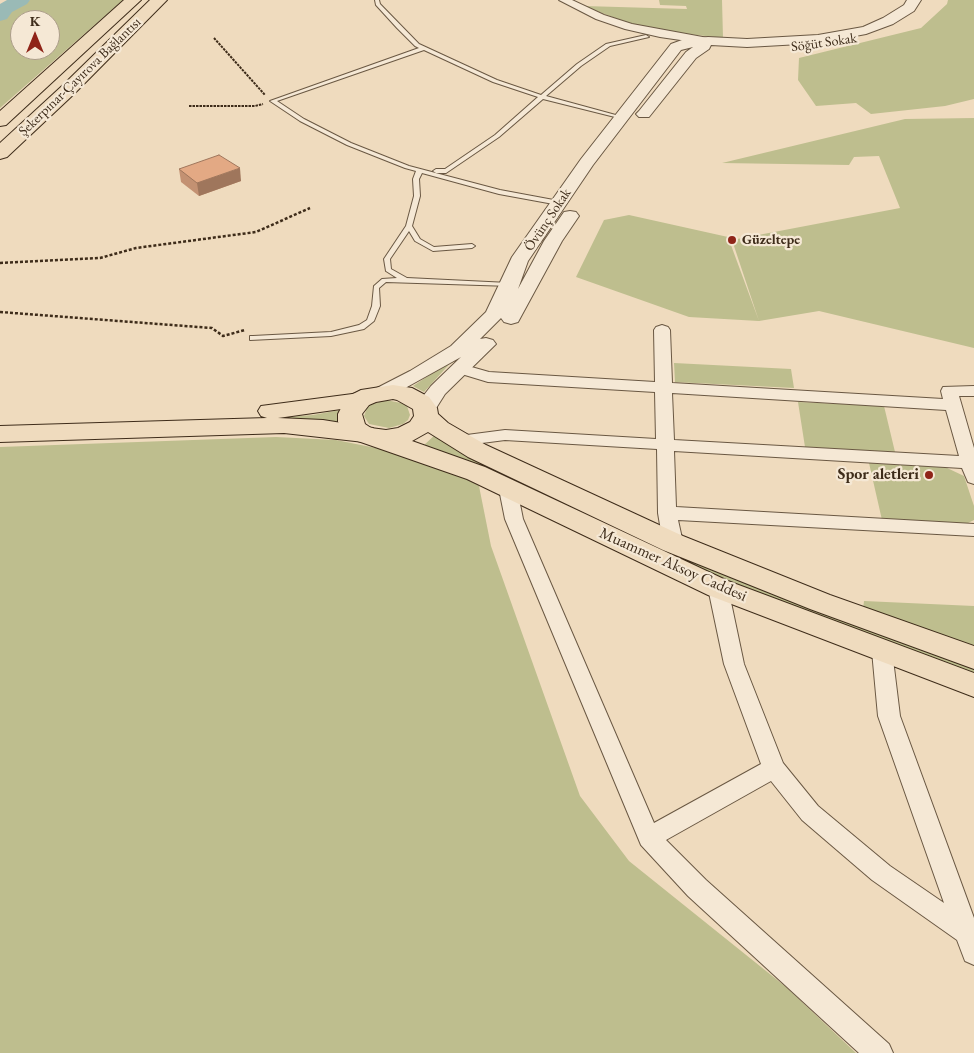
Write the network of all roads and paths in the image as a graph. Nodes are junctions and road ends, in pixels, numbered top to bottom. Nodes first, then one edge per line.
1 (133, 0) edge
2 (160, 0) edge
3 (377, 0) edge
4 (564, 0) edge
5 (920, 4) edge
6 (667, 35) junction
7 (646, 37) dead end
8 (214, 38) dead end
9 (698, 46) junction
10 (424, 48) junction
11 (543, 97) junction
12 (273, 101) junction
13 (189, 106) dead end
14 (621, 118) junction
15 (0, 121) edge
16 (22, 132) junction
17 (0, 153) edge
18 (0, 158) edge
19 (420, 170) junction
20 (559, 203) junction
21 (310, 208) dead end
22 (409, 226) junction
23 (472, 246) dead end
24 (0, 263) edge
25 (406, 280) junction
26 (510, 285) junction
27 (0, 312) edge
28 (250, 328) dead end
29 (662, 330) dead end
30 (253, 338) dead end
31 (461, 369) junction
32 (664, 388) junction
33 (974, 391) edge
34 (371, 396) junction
35 (952, 405) junction
36 (425, 412) junction
37 (0, 416) edge
38 (0, 434) edge
39 (370, 436) junction
40 (459, 441) junction
41 (665, 444) junction
42 (972, 467) edge
43 (508, 488) junction
44 (667, 513) junction
45 (974, 530) edge
46 (673, 543) junction
47 (718, 588) junction
48 (882, 651) junction
49 (974, 658) edge
50 (974, 685) edge
51 (774, 768) junction
52 (648, 838) junction
53 (972, 939) edge
54 (879, 1053) edge

1 - 15 main road, Şekerpınar-Çayırova Bağlantısı
2 - 16 main road, Şekerpınar-Çayırova Bağlantısı
3 - 10 lane
4 - 6 street
5 - 9 street, Söğüt Sokak
6 - 9 street
6 - 9 street
7 - 11 lane
8 - 12 path
9 - 14 street, Övünç Sokak
9 - 31 street, Övünç Sokak
10 - 11 lane
10 - 12 lane
11 - 14 lane
11 - 19 lane
12 - 13 path
12 - 19 lane
14 - 20 street, Övünç Sokak
16 - 17 main road, Şekerpınar-Çayırova Bağlantısı
16 - 18 main road
19 - 20 lane
19 - 22 lane
20 - 26 street, Övünç Sokak
21 - 24 path
22 - 23 lane
22 - 25 lane
25 - 26 lane
25 - 30 lane
26 - 34 street, Övünç Sokak
27 - 28 path
29 - 32 street
31 - 32 street
31 - 36 street, Övünç Sokak
32 - 35 street
32 - 41 street
33 - 35 street
34 - 36 main road
34 - 37 main road
34 - 39 main road
35 - 42 street
36 - 39 main road
36 - 40 main road
38 - 39 main road
39 - 43 main road, Muammer Aksoy Caddesi
40 - 41 street
40 - 46 main road
41 - 42 street
41 - 44 street
43 - 47 main road, Muammer Aksoy Caddesi
43 - 52 street
44 - 45 street
44 - 46 street
46 - 49 main road
47 - 48 main road, Muammer Aksoy Caddesi
47 - 51 street
48 - 50 main road, Muammer Aksoy Caddesi
48 - 53 street
51 - 52 street
51 - 53 street
52 - 54 street

